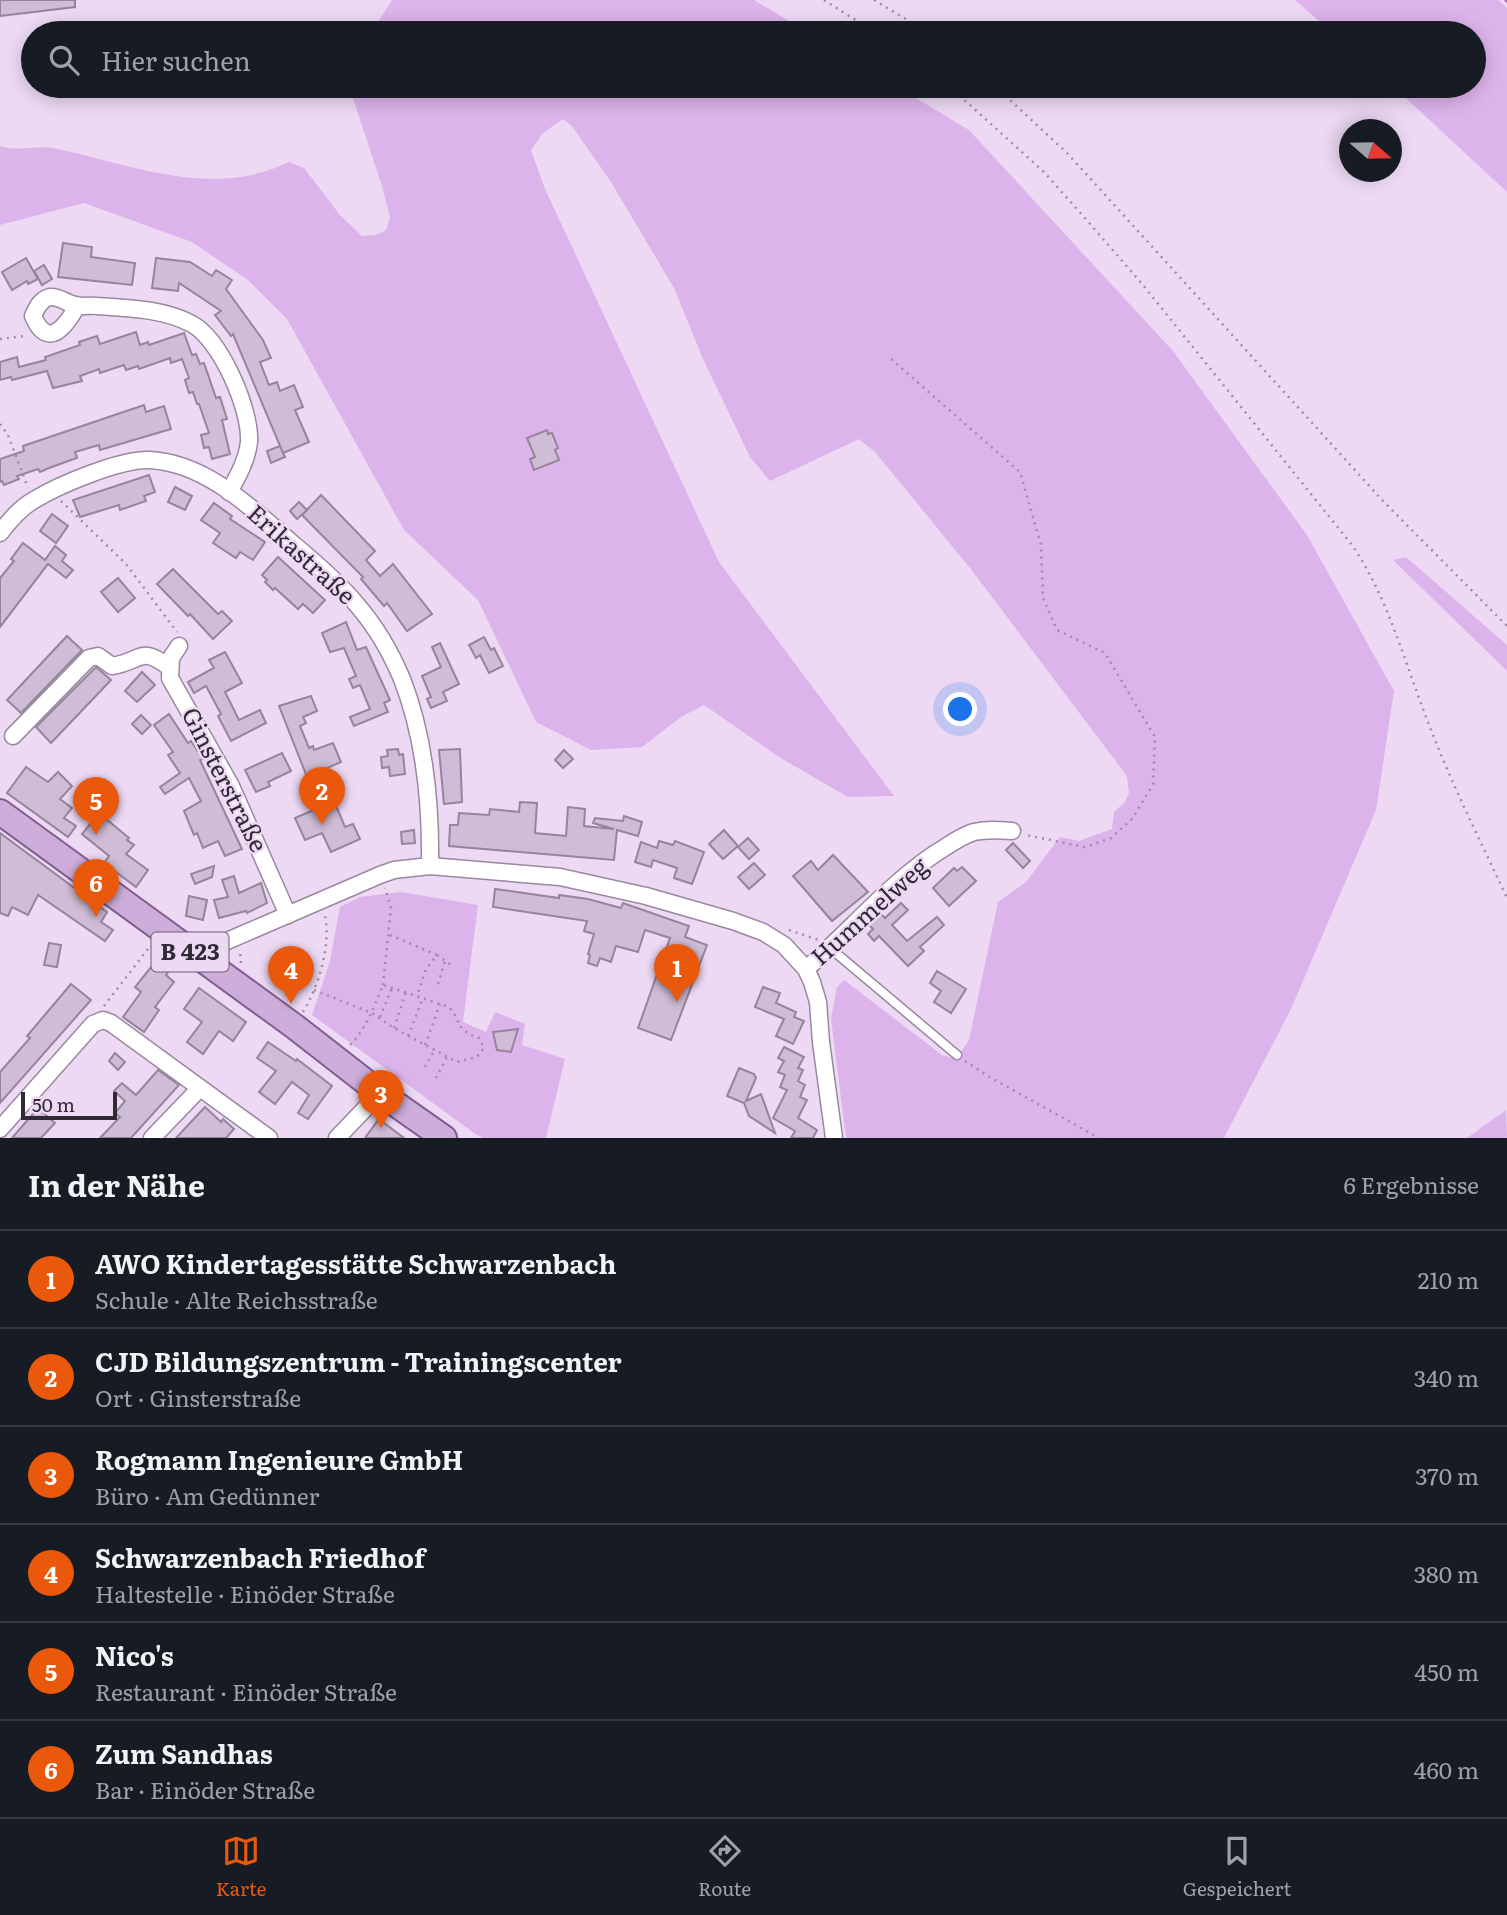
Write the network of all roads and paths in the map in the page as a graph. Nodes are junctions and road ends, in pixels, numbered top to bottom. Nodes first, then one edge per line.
1 (824, 0) edge
2 (874, 0) edge
3 (857, 21) edge
4 (909, 21) edge
5 (962, 98) edge
6 (1008, 98) edge
7 (77, 306) junction
8 (38, 326) junction
9 (0, 339) edge
10 (891, 359) dead end
11 (0, 424) edge
12 (51, 491) junction
13 (229, 492) junction
14 (33, 500) junction
15 (0, 533) edge
16 (1507, 626) edge
17 (179, 646) joint
18 (169, 667) junction
19 (13, 736) dead end
20 (0, 812) edge
21 (1012, 831) joint
22 (430, 866) junction
23 (380, 875) junction
24 (1507, 898) edge
25 (323, 901) junction
26 (288, 915) junction
27 (161, 931) junction
28 (763, 932) junction
29 (240, 935) junction
30 (389, 935) junction
31 (830, 948) junction
32 (438, 955) junction
33 (202, 961) junction
34 (446, 961) junction
35 (241, 962) dead end
36 (451, 965) dead end
37 (806, 969) junction
38 (438, 984) dead end
39 (383, 985) junction
40 (392, 988) junction
41 (314, 990) junction
42 (407, 992) junction
43 (417, 996) junction
44 (423, 998) junction
45 (440, 1004) junction
46 (372, 1013) junction
47 (380, 1018) junction
48 (103, 1020) junction
49 (294, 1026) junction
50 (394, 1028) junction
51 (408, 1036) junction
52 (425, 1045) junction
53 (434, 1051) junction
54 (957, 1055) joint
55 (447, 1057) junction
56 (335, 1059) junction
57 (425, 1067) dead end
58 (436, 1078) dead end
59 (200, 1088) junction
60 (380, 1093) junction
61 (0, 1129) edge
62 (152, 1138) edge
63 (270, 1138) edge
64 (337, 1138) edge
65 (444, 1138) edge
66 (834, 1138) edge
67 (1099, 1138) edge

1 - 3 path
2 - 4 path
5 - 24 path
6 - 16 path
7 - 8 street
7 - 8 street
7 - 13 street
8 - 9 path
10 - 21 path
11 - 14 path
12 - 13 street, Erikastraße
12 - 14 street, Erikastraße
12 - 17 path
13 - 22 street, Erikastraße
14 - 15 street, Erikastraße
17 - 18 street
18 - 19 street
18 - 26 street, Ginsterstraße
20 - 27 main road, B 423
21 - 31 street, Hummelweg
22 - 23 street
22 - 28 street
23 - 25 street
23 - 30 path
25 - 26 street
25 - 41 path
26 - 29 street
27 - 33 main road, B 423
27 - 48 path
28 - 31 path
28 - 37 street
29 - 33 street
29 - 35 path
30 - 32 path
30 - 39 path
31 - 37 street, Hummelweg
31 - 54 lane
32 - 34 path
32 - 43 path
33 - 49 main road, B 423
34 - 36 path
34 - 38 path
37 - 66 street
39 - 40 path
39 - 46 path
40 - 42 path
40 - 47 path
41 - 46 path
41 - 49 path
42 - 43 path
42 - 50 path
43 - 44 path
44 - 45 path
44 - 51 path
45 - 52 path
45 - 55 path
46 - 47 path
46 - 56 path
47 - 50 path
48 - 59 street
48 - 61 street
49 - 56 main road, B 423
50 - 51 path
51 - 52 path
52 - 53 path
53 - 55 path
53 - 57 path
54 - 67 path
55 - 58 path
56 - 60 main road, B 423
59 - 62 street
59 - 63 street
60 - 64 street
60 - 65 main road, B 423

